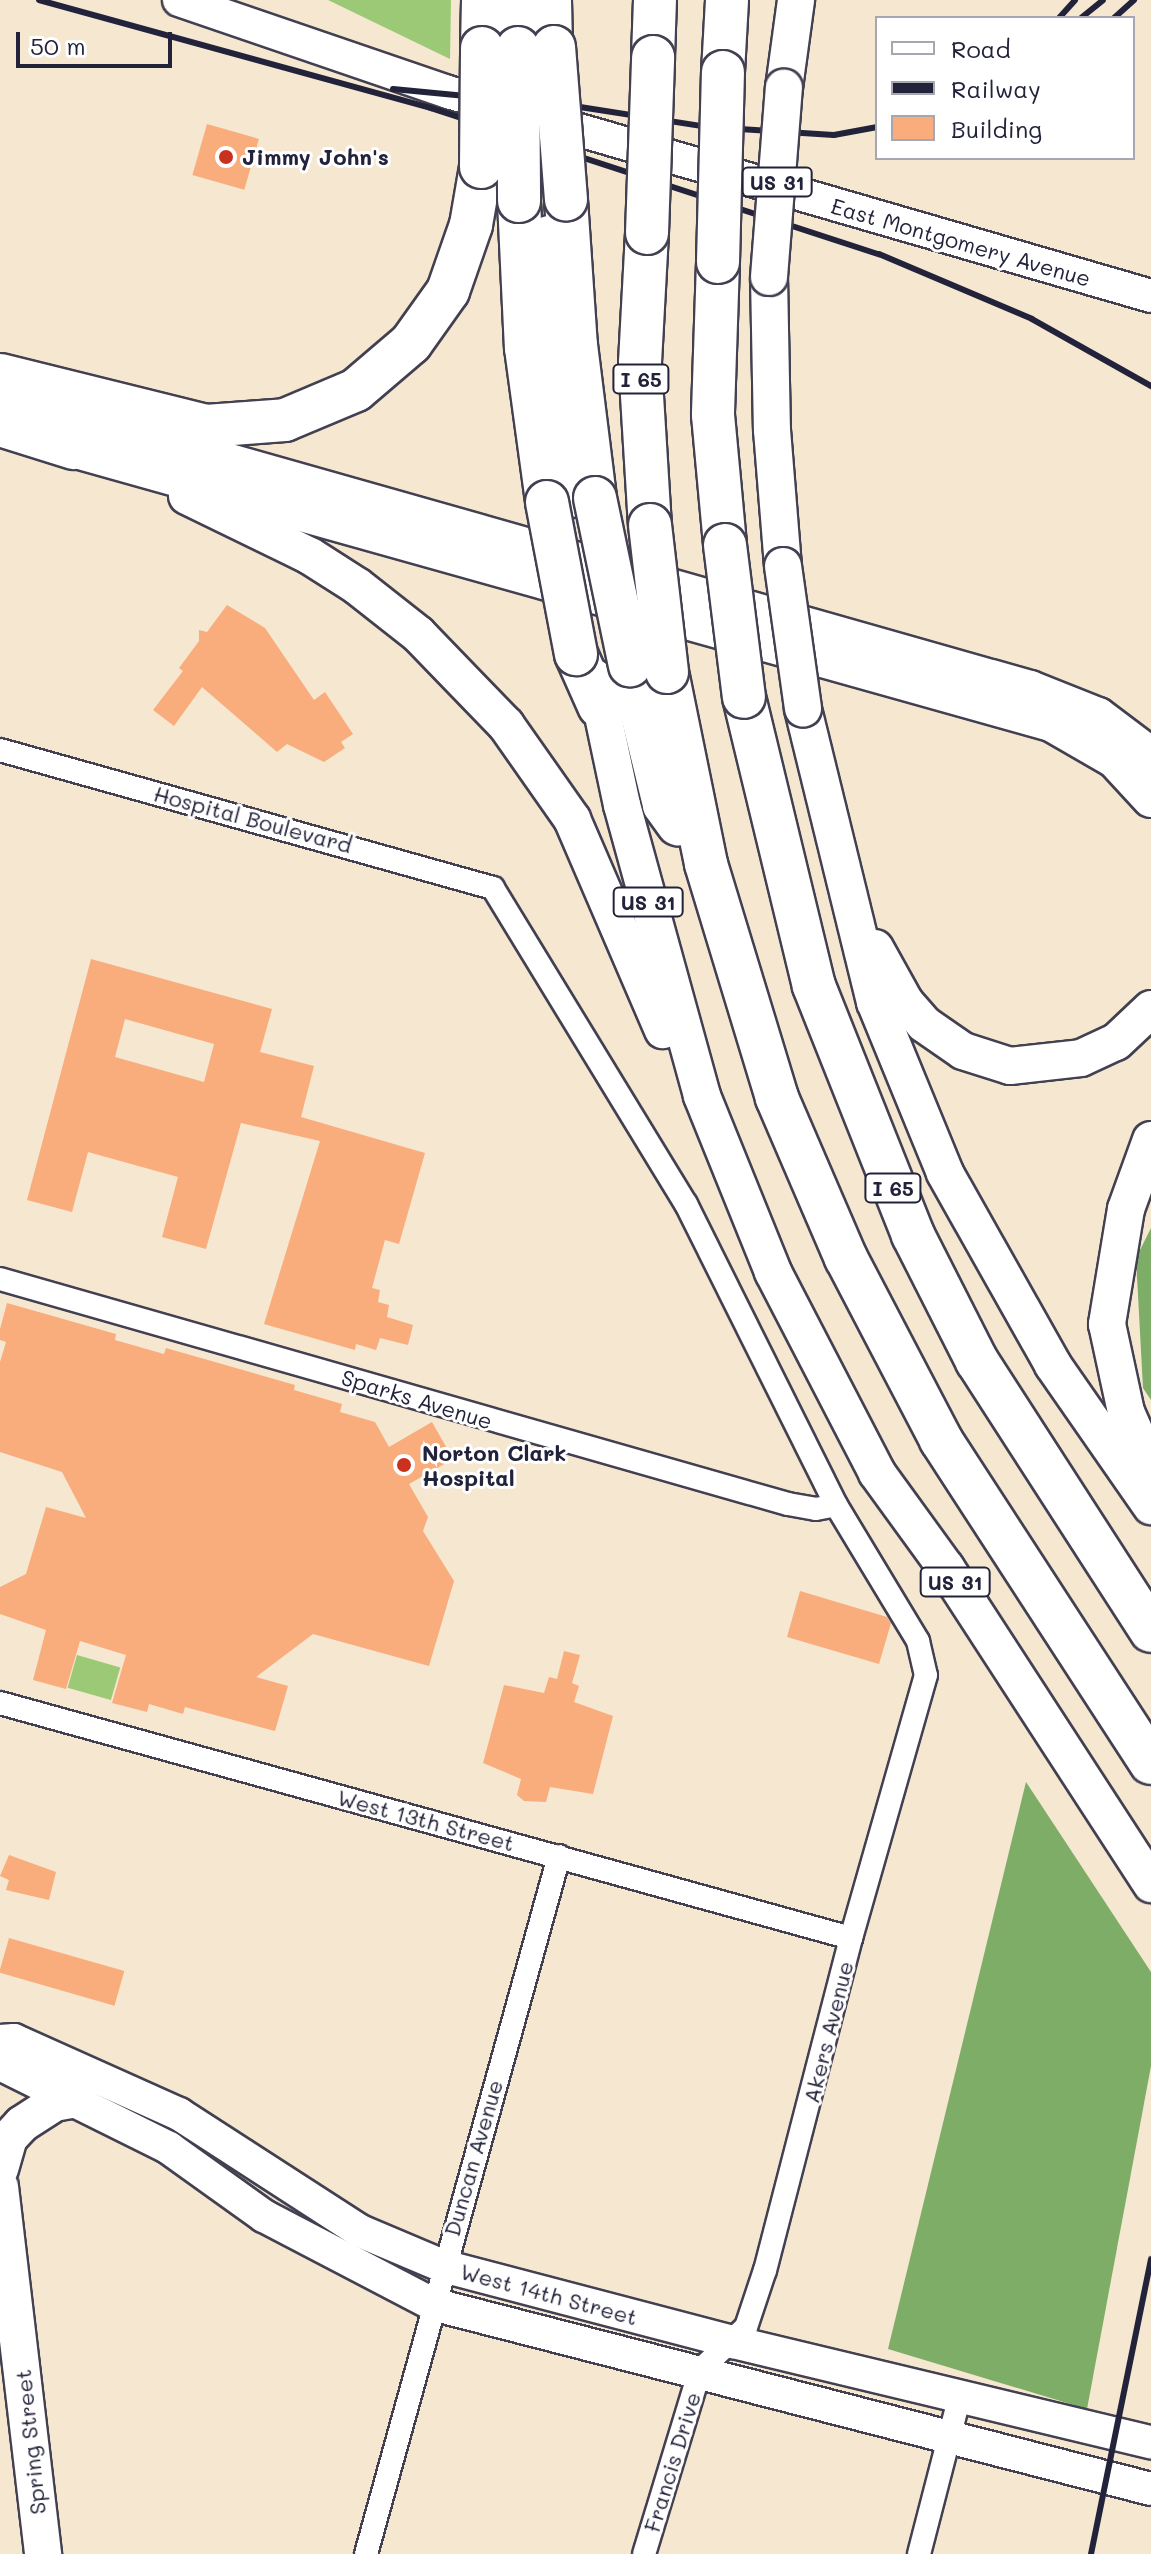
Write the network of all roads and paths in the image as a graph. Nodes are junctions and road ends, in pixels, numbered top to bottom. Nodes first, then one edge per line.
1 (179, 0) edge
2 (483, 0) edge
3 (517, 0) edge
4 (553, 0) edge
5 (655, 0) edge
6 (727, 0) edge
7 (796, 0) edge
8 (518, 48) junction
9 (1151, 296) edge
10 (0, 375) edge
11 (0, 397) edge
12 (0, 428) edge
13 (51, 443) junction
14 (570, 500) junction
15 (616, 661) junction
16 (599, 706) joint
17 (0, 750) edge
18 (1151, 756) edge
19 (1151, 799) edge
20 (843, 877) junction
21 (1151, 1009) edge
22 (702, 1096) junction
23 (1151, 1140) edge
24 (0, 1279) edge
25 (1151, 1469) edge
26 (836, 1505) junction
27 (1151, 1506) edge
28 (1151, 1631) edge
29 (0, 1703) edge
30 (1151, 1763) edge
31 (559, 1856) junction
32 (1151, 1884) edge
33 (851, 1938) junction
34 (0, 2041) edge
35 (0, 2064) edge
36 (77, 2099) junction
37 (0, 2169) edge
38 (0, 2187) edge
39 (443, 2266) junction
40 (432, 2304) junction
41 (733, 2342) junction
42 (700, 2370) junction
43 (960, 2395) junction
44 (950, 2435) junction
45 (1146, 2441) edge
46 (1139, 2486) edge
47 (43, 2554) edge
48 (366, 2554) edge
49 (644, 2554) edge
50 (919, 2554) edge

1 - 9 street, East Montgomery Avenue
2 - 8 highway
3 - 8 highway
4 - 8 main road
5 - 15 highway, I 65, bridge
6 - 28 highway, I 65, bridge
7 - 20 main road, US 31, bridge
8 - 10 highway, bridge
8 - 14 highway, bridge
11 - 18 main road
12 - 13 main road
13 - 19 main road
13 - 22 main road
14 - 15 highway, bridge
14 - 15 highway, bridge
15 - 16 highway
15 - 30 highway, I 65
16 - 22 main road, US 31
17 - 26 street, Hospital Boulevard
20 - 21 main road
20 - 27 main road, US 31
22 - 32 main road, US 31
23 - 25 main road
24 - 26 street, Sparks Avenue
26 - 33 street, Akers Avenue
29 - 31 street, West 13th Street
31 - 33 street, West 13th Street
31 - 39 street, Duncan Avenue
33 - 41 street, Akers Avenue
34 - 39 street, West 14th Street
35 - 36 street, West 14th Street
36 - 37 main road
36 - 40 street, West 14th Street
38 - 47 main road, Spring Street
39 - 40 street, Duncan Avenue
39 - 41 street, West 14th Street
40 - 42 street, West 14th Street
40 - 48 street, Duncan Avenue
41 - 42 street, Akers Avenue
41 - 43 street, West 14th Street
42 - 44 street, West 14th Street
42 - 49 street, Francis Drive
43 - 44 street
43 - 45 street, West 14th Street
44 - 46 street, West 14th Street
44 - 50 street

